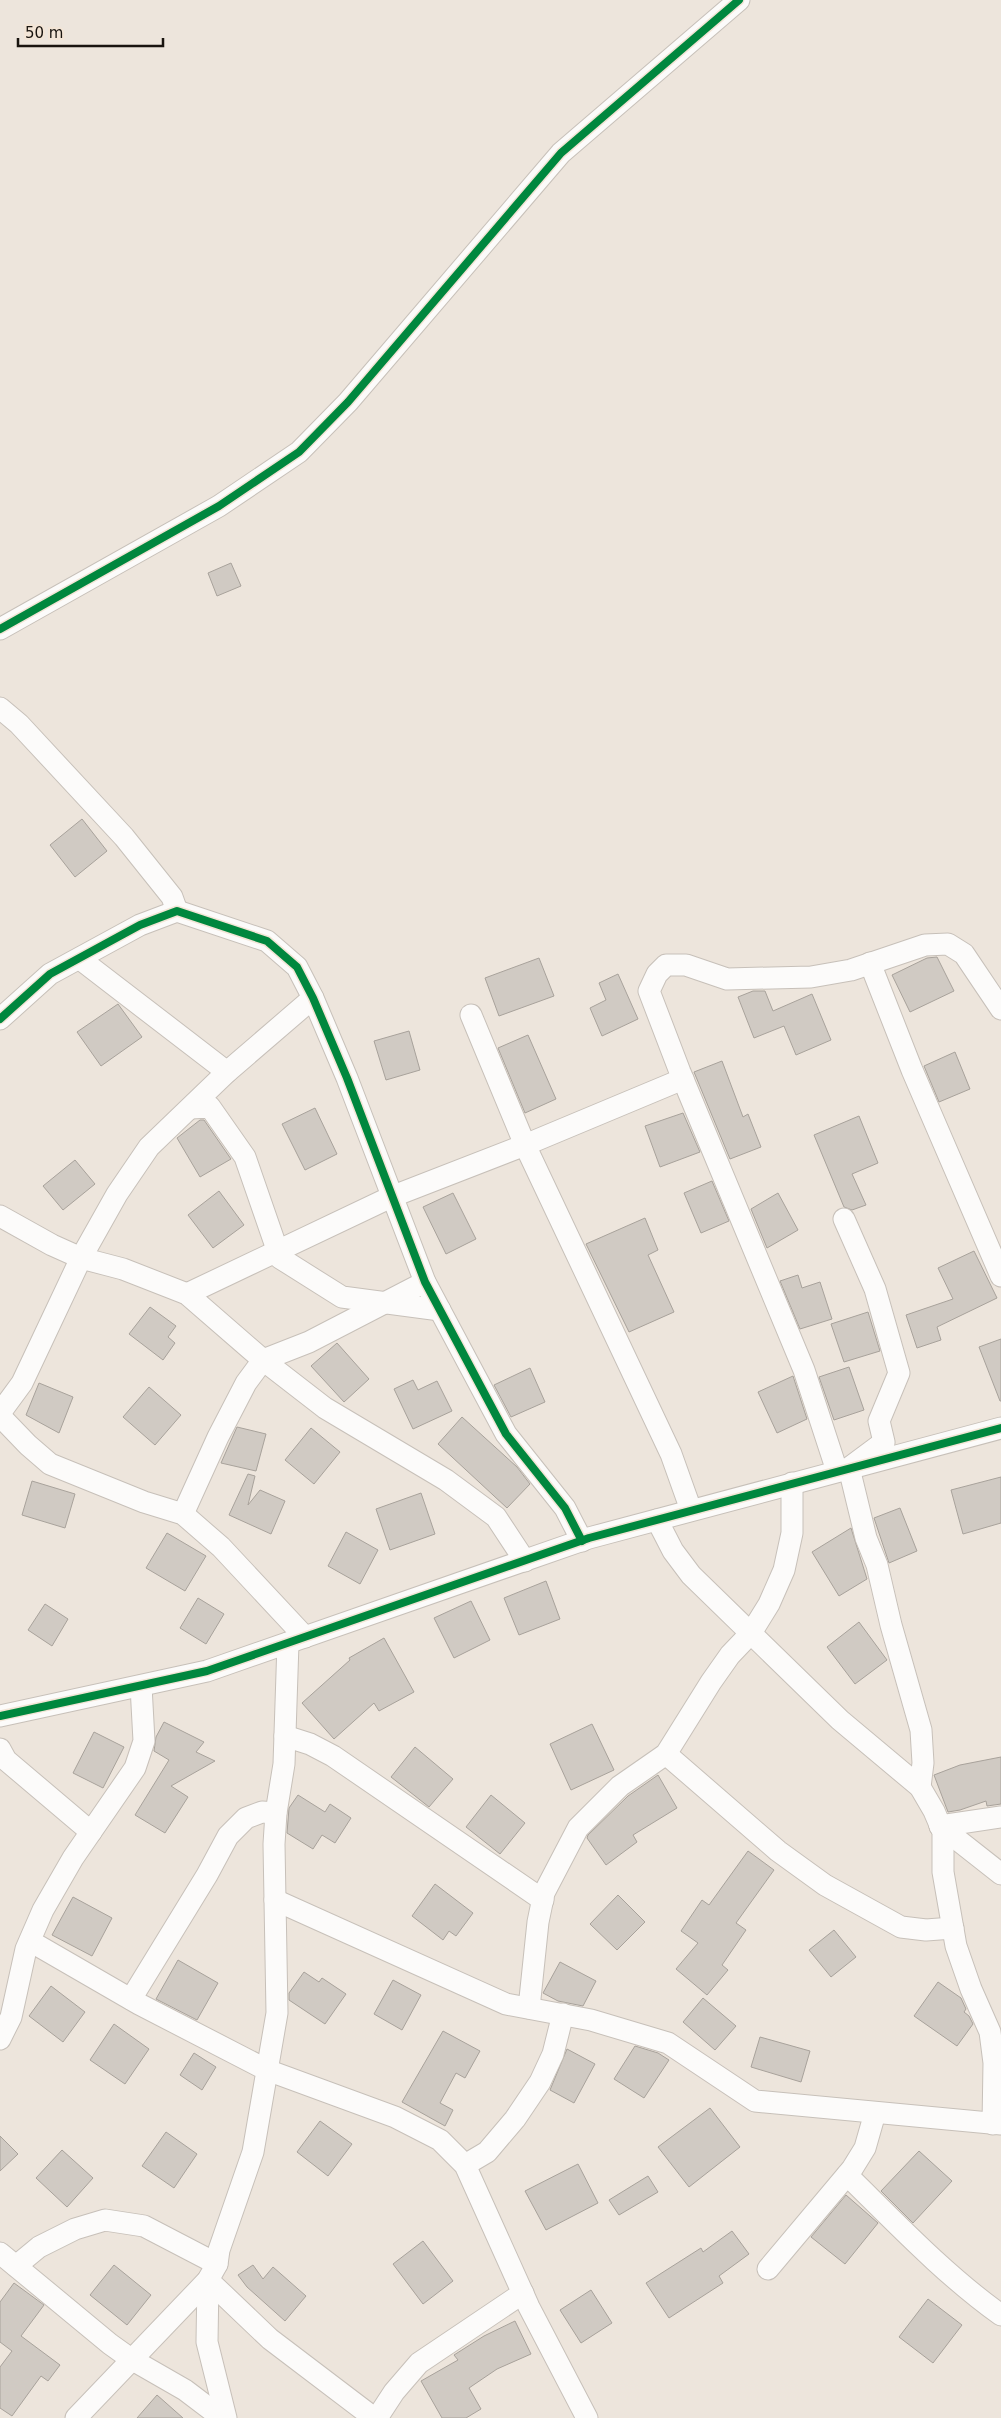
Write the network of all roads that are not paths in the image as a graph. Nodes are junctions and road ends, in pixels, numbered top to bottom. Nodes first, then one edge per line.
1 (739, 0) edge
2 (0, 629) edge
3 (0, 708) edge
4 (177, 911) junction
5 (80, 959) junction
6 (870, 963) junction
7 (313, 998) junction
8 (1001, 1009) edge
9 (471, 1015) dead end
10 (0, 1019) edge
11 (227, 1072) junction
12 (683, 1079) junction
13 (191, 1108) junction
14 (526, 1144) junction
15 (391, 1197) junction
16 (0, 1216) edge
17 (844, 1219) dead end
18 (276, 1251) junction
19 (82, 1258) junction
20 (1001, 1276) edge
21 (425, 1282) junction
22 (187, 1294) junction
23 (386, 1303) junction
24 (440, 1310) junction
25 (263, 1360) junction
26 (0, 1415) edge
27 (1001, 1428) edge
28 (843, 1469) junction
29 (792, 1483) junction
30 (691, 1510) junction
31 (183, 1514) junction
32 (657, 1520) junction
33 (582, 1541) junction
34 (525, 1561) junction
35 (750, 1633) junction
36 (297, 1640) junction
37 (141, 1686) junction
38 (0, 1716) edge
39 (285, 1736) junction
40 (0, 1749) edge
41 (666, 1754) junction
42 (920, 1787) junction
43 (276, 1813) junction
44 (1001, 1817) edge
45 (940, 1826) junction
46 (91, 1832) junction
47 (1001, 1874) edge
48 (275, 1900) junction
49 (543, 1900) junction
50 (953, 1928) junction
51 (30, 1941) junction
52 (131, 2000) junction
53 (529, 2008) junction
54 (562, 2014) junction
55 (0, 2039) edge
56 (267, 2070) junction
57 (875, 2113) junction
58 (997, 2124) edge
59 (465, 2165) junction
60 (847, 2175) junction
61 (8, 2260) edge
62 (768, 2269) dead end
63 (212, 2272) junction
64 (523, 2294) junction
65 (1001, 2315) edge
66 (131, 2359) junction
67 (76, 2418) edge
68 (222, 2418) edge
69 (226, 2418) edge
70 (375, 2418) edge
71 (587, 2418) edge

1 - 2 street
3 - 4 street
4 - 5 street
4 - 7 street
5 - 10 street
5 - 11 street
6 - 8 street
6 - 12 street
6 - 20 street
7 - 11 street
7 - 15 street
9 - 14 street
11 - 13 street
12 - 14 street
12 - 28 street
13 - 18 street
13 - 19 street
14 - 15 street
14 - 30 street
15 - 18 street
15 - 21 street
16 - 19 street
17 - 28 street
18 - 22 street
18 - 23 street
19 - 22 street
19 - 26 street
21 - 23 street
21 - 24 street
22 - 25 street
23 - 24 street
23 - 25 street
24 - 33 street
25 - 31 street
25 - 34 street
26 - 31 street
27 - 28 street
28 - 29 street
28 - 42 street
29 - 30 street
29 - 35 street
30 - 32 street
31 - 36 street
32 - 33 street
32 - 35 street
33 - 34 street
34 - 36 street
35 - 41 street
35 - 42 street
36 - 37 street
36 - 39 street
37 - 38 street
37 - 46 street
39 - 43 street
39 - 49 street
40 - 46 street
41 - 49 street
41 - 50 street
42 - 45 street
43 - 48 street
43 - 52 street
44 - 45 street
45 - 47 street
45 - 50 street
46 - 51 street
48 - 53 street
48 - 56 street
49 - 53 street
50 - 58 street
51 - 52 street
51 - 55 street
52 - 56 street
53 - 54 street
54 - 57 street
54 - 59 street
56 - 59 street
56 - 63 street
57 - 58 street
57 - 60 street
59 - 64 street
60 - 62 street
60 - 65 street
61 - 63 street
61 - 66 street
63 - 66 street
63 - 69 street
63 - 70 street
64 - 70 street
64 - 71 street
66 - 67 street
66 - 68 street

